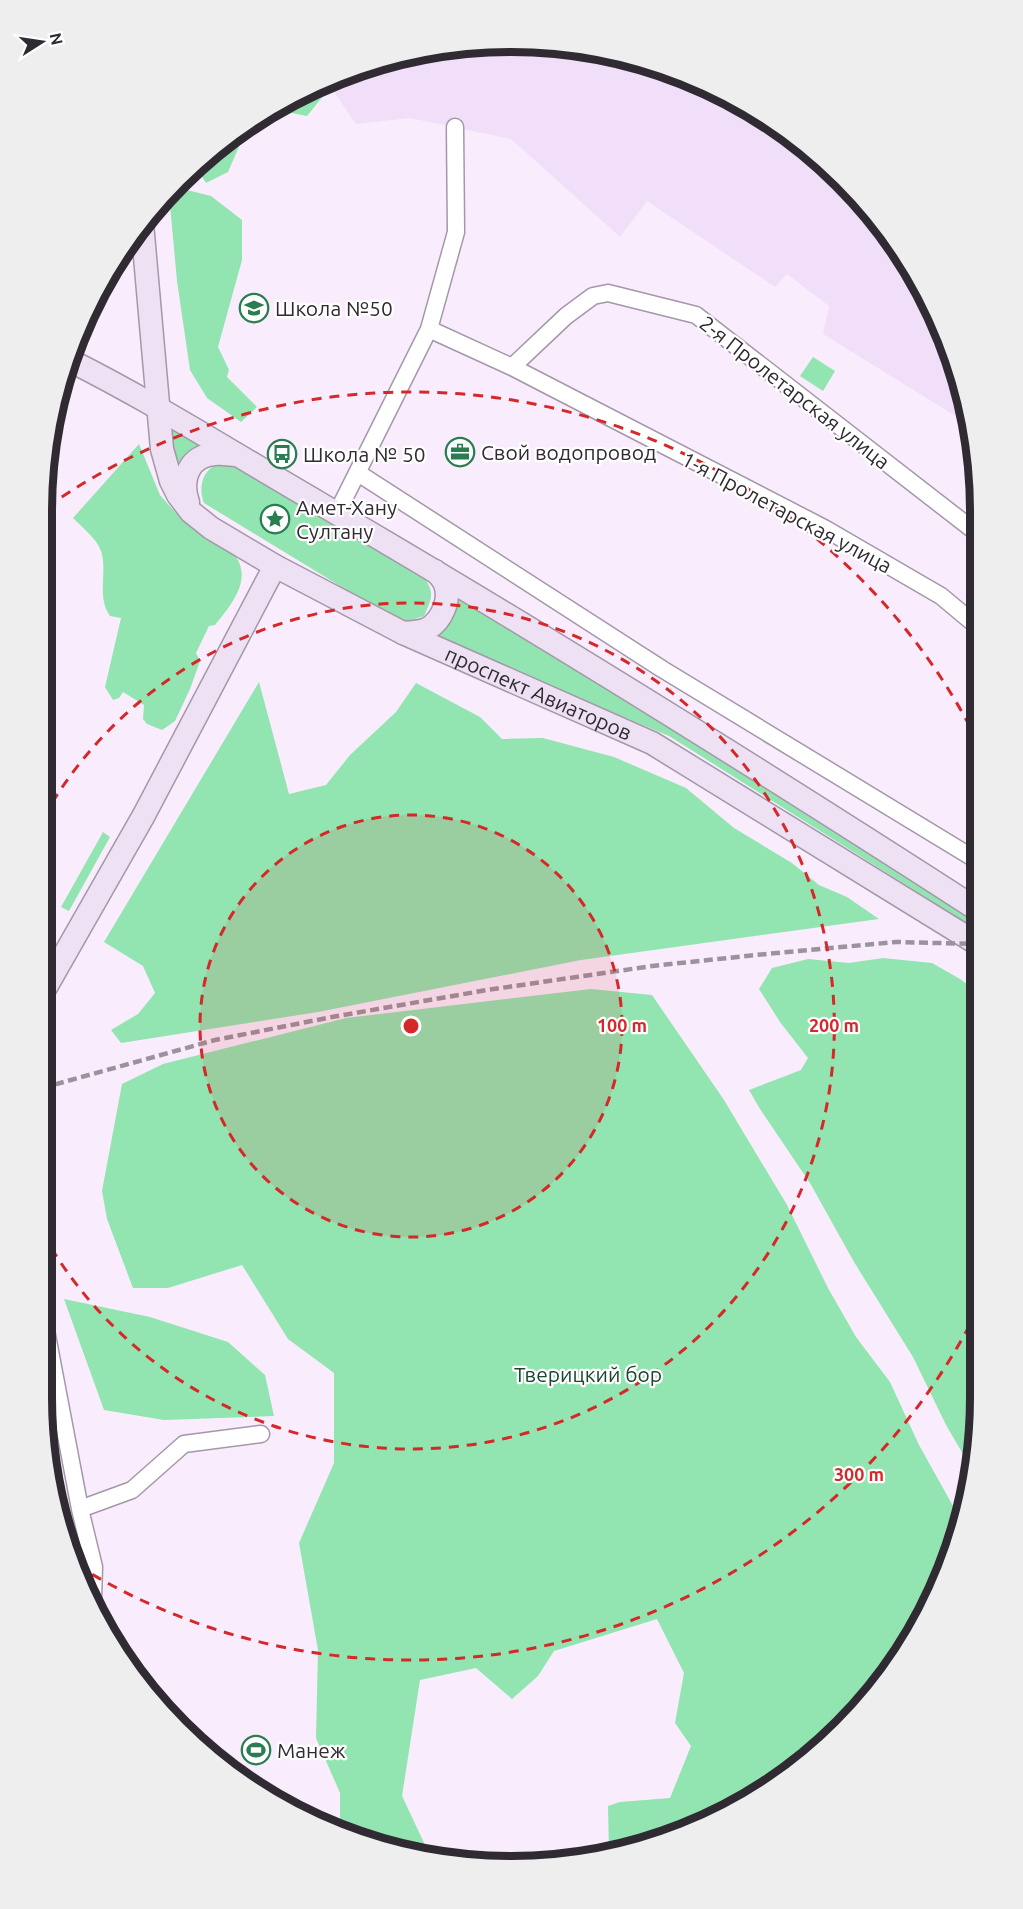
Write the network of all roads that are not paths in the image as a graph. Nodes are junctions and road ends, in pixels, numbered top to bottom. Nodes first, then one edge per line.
1 (455, 127) dead end
2 (143, 237) edge
3 (429, 329) junction
4 (77, 364) edge
5 (512, 367) junction
6 (157, 406) junction
7 (238, 456) junction
8 (358, 473) junction
9 (191, 512) junction
10 (337, 513) junction
11 (970, 528) edge
12 (275, 566) junction
13 (435, 570) junction
14 (970, 620) edge
15 (403, 633) junction
16 (970, 856) edge
17 (970, 905) edge
18 (970, 939) edge
19 (52, 976) edge
20 (52, 1362) edge
21 (261, 1434) dead end
22 (80, 1509) junction
23 (93, 1587) edge

1 - 3 street
2 - 6 main road
3 - 5 street, 1-я Пролетарская улица
3 - 8 street
4 - 6 main road, проспект Авиаторов
5 - 11 street, 2-я Пролетарская улица
5 - 14 street, 1-я Пролетарская улица
6 - 7 main road, проспект Авиаторов
6 - 9 main road, проспект Авиаторов
7 - 9 main road
7 - 10 main road, проспект Авиаторов
8 - 10 street
8 - 16 street
9 - 12 main road, проспект Авиаторов
10 - 13 main road, проспект Авиаторов
12 - 15 main road, проспект Авиаторов
12 - 19 main road
13 - 15 main road
13 - 17 main road, проспект Авиаторов
15 - 18 main road, проспект Авиаторов
20 - 22 street
21 - 22 street
22 - 23 street

